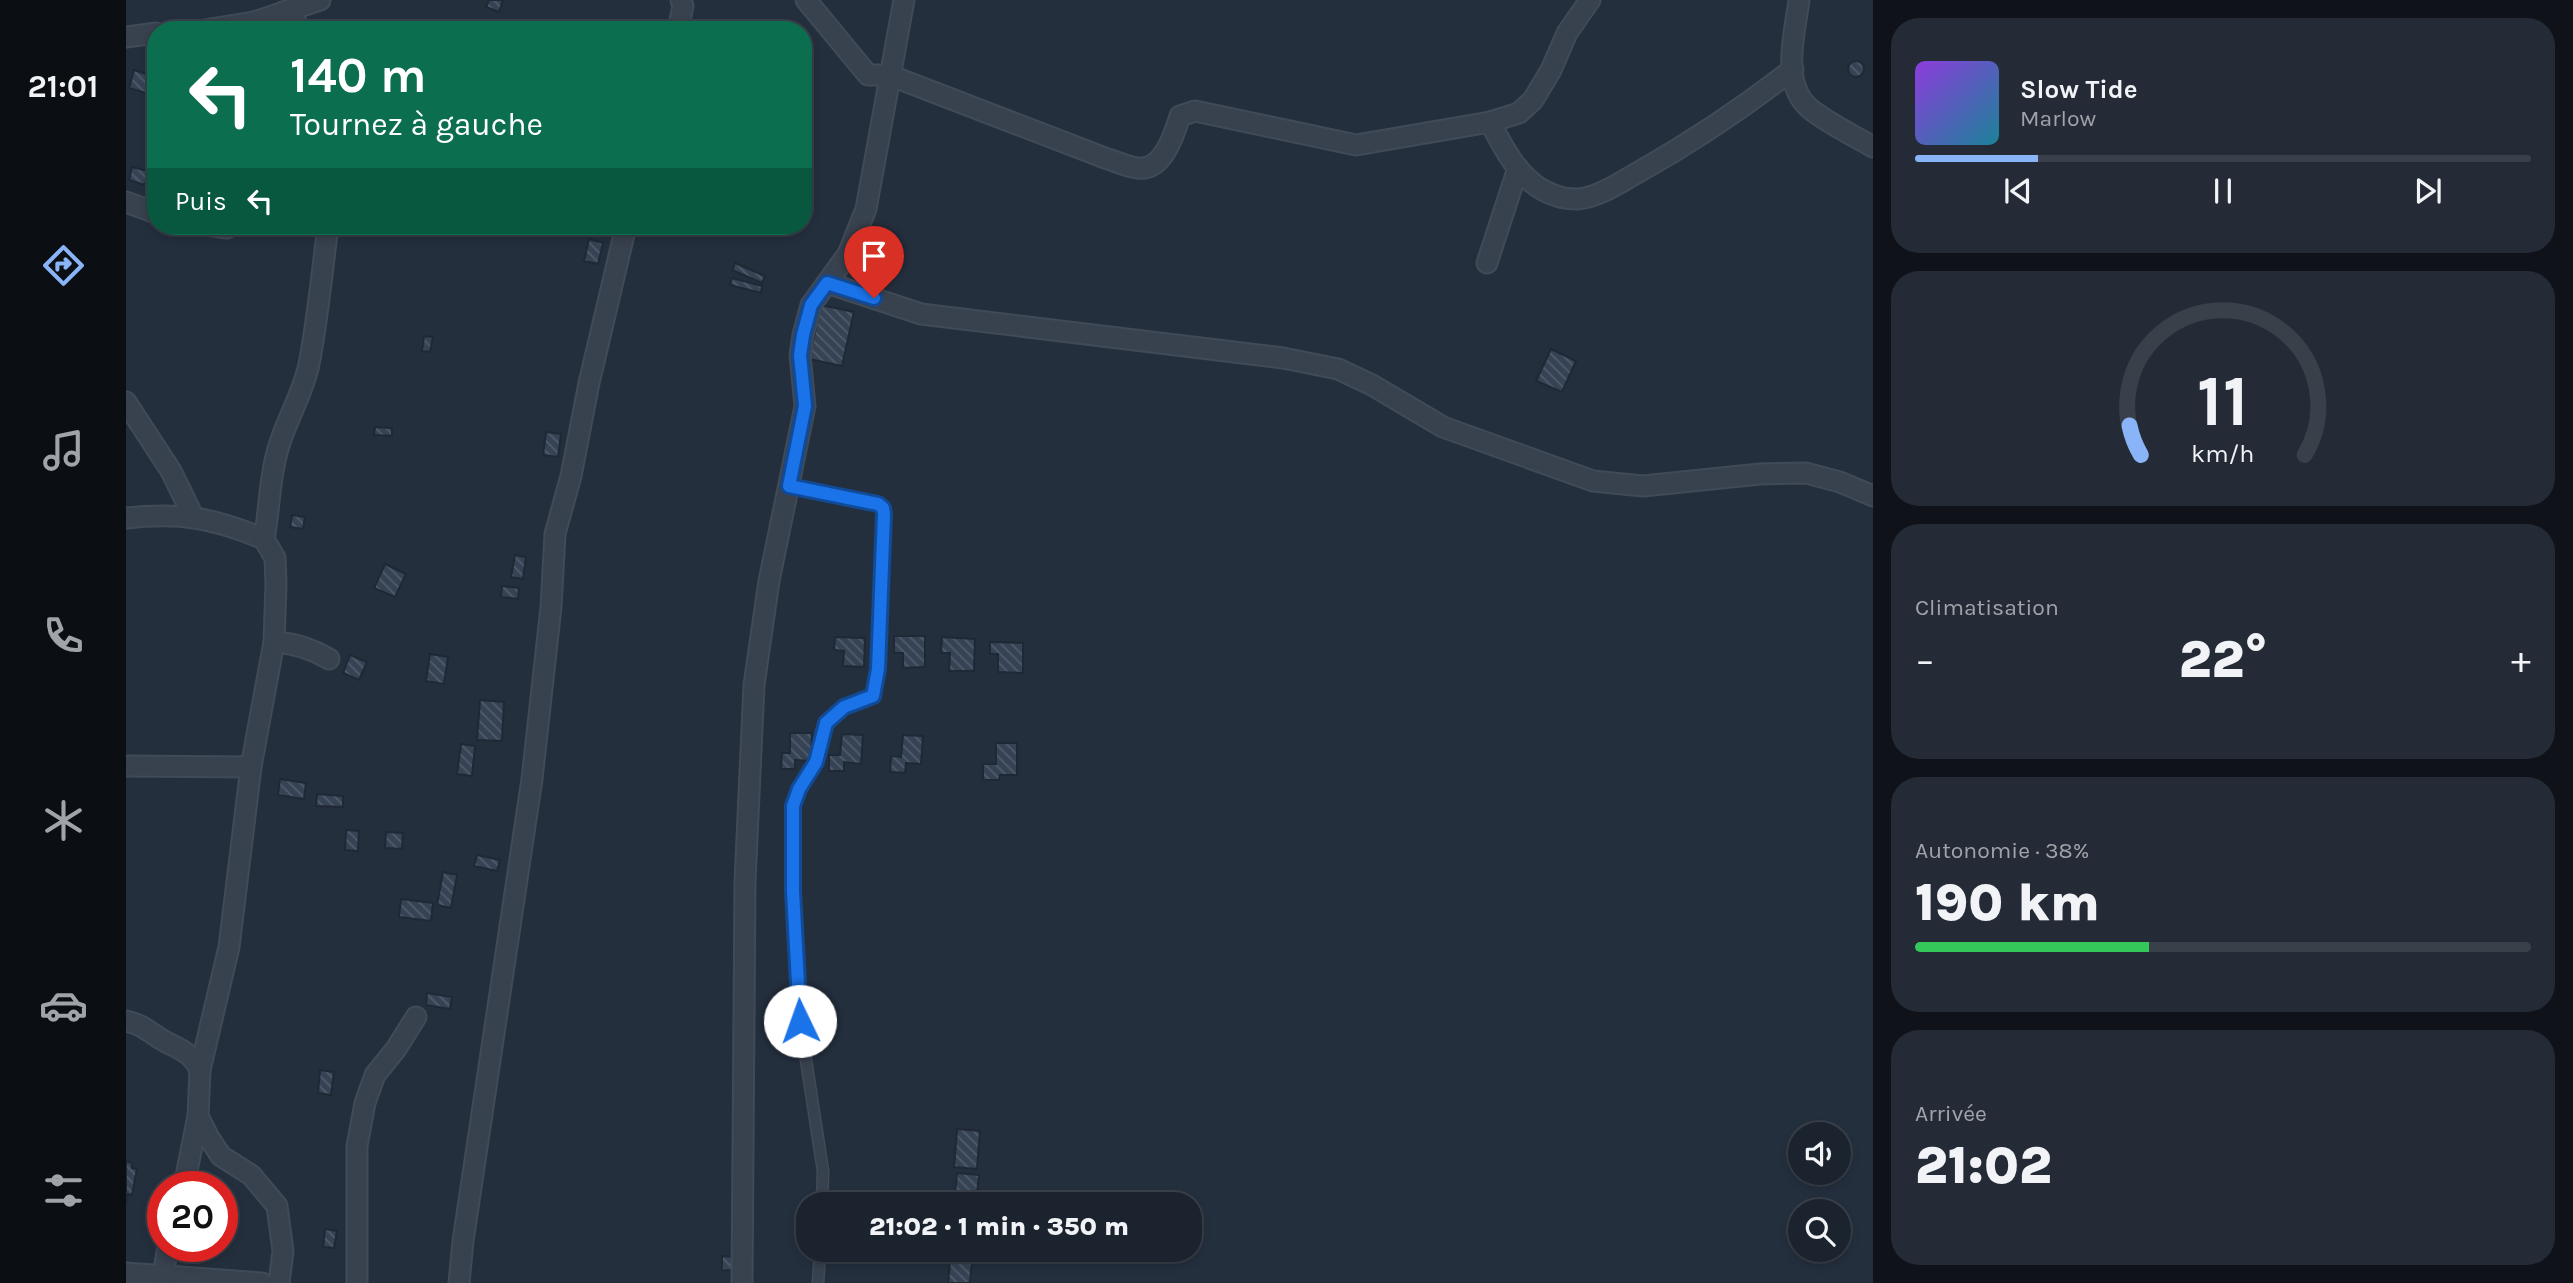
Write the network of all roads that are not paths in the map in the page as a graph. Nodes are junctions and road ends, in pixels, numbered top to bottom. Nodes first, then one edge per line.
1 (320, 0) edge
2 (681, 0) edge
3 (806, 0) edge
4 (904, 0) edge
5 (1590, 0) edge
6 (1799, 0) edge
7 (283, 12) junction
8 (254, 21) edge
9 (295, 21) edge
10 (680, 21) edge
11 (147, 34) edge
12 (126, 37) edge
13 (1793, 69) junction
14 (889, 75) junction
15 (1490, 122) junction
16 (1873, 147) edge
17 (1518, 168) junction
18 (126, 202) edge
19 (147, 209) edge
20 (327, 235) edge
21 (624, 235) edge
22 (1487, 263) dead end
23 (827, 283) junction
24 (126, 402) edge
25 (789, 486) junction
26 (1873, 496) edge
27 (193, 516) junction
28 (126, 517) edge
29 (264, 539) junction
30 (274, 642) junction
31 (329, 659) dead end
32 (251, 768) junction
33 (127, 770) edge
34 (416, 1017) dead end
35 (126, 1021) edge
36 (200, 1070) junction
37 (198, 1116) junction
38 (187, 1171) edge
39 (822, 1192) edge
40 (165, 1262) edge
41 (819, 1262) edge
42 (126, 1273) edge
43 (163, 1276) junction
44 (262, 1283) edge
45 (279, 1283) edge
46 (357, 1283) edge
47 (459, 1283) edge
48 (742, 1283) edge
49 (818, 1283) edge

1 - 7 street
2 - 10 street
3 - 14 street
4 - 14 street
5 - 15 street
6 - 13 street
7 - 8 street
7 - 9 street
11 - 12 street
13 - 16 street
13 - 17 street
14 - 15 street
14 - 23 street
15 - 17 street
17 - 22 street
18 - 19 street
20 - 29 street
21 - 47 street
23 - 25 street
23 - 26 street
24 - 27 street
25 - 39 lane
25 - 48 street
27 - 28 street
27 - 29 street
29 - 30 street
30 - 31 street
30 - 32 street
32 - 33 street
32 - 36 street
34 - 46 street
35 - 36 street
36 - 37 street
37 - 38 street
37 - 45 street
40 - 43 street
41 - 49 lane
42 - 43 street
43 - 44 street

